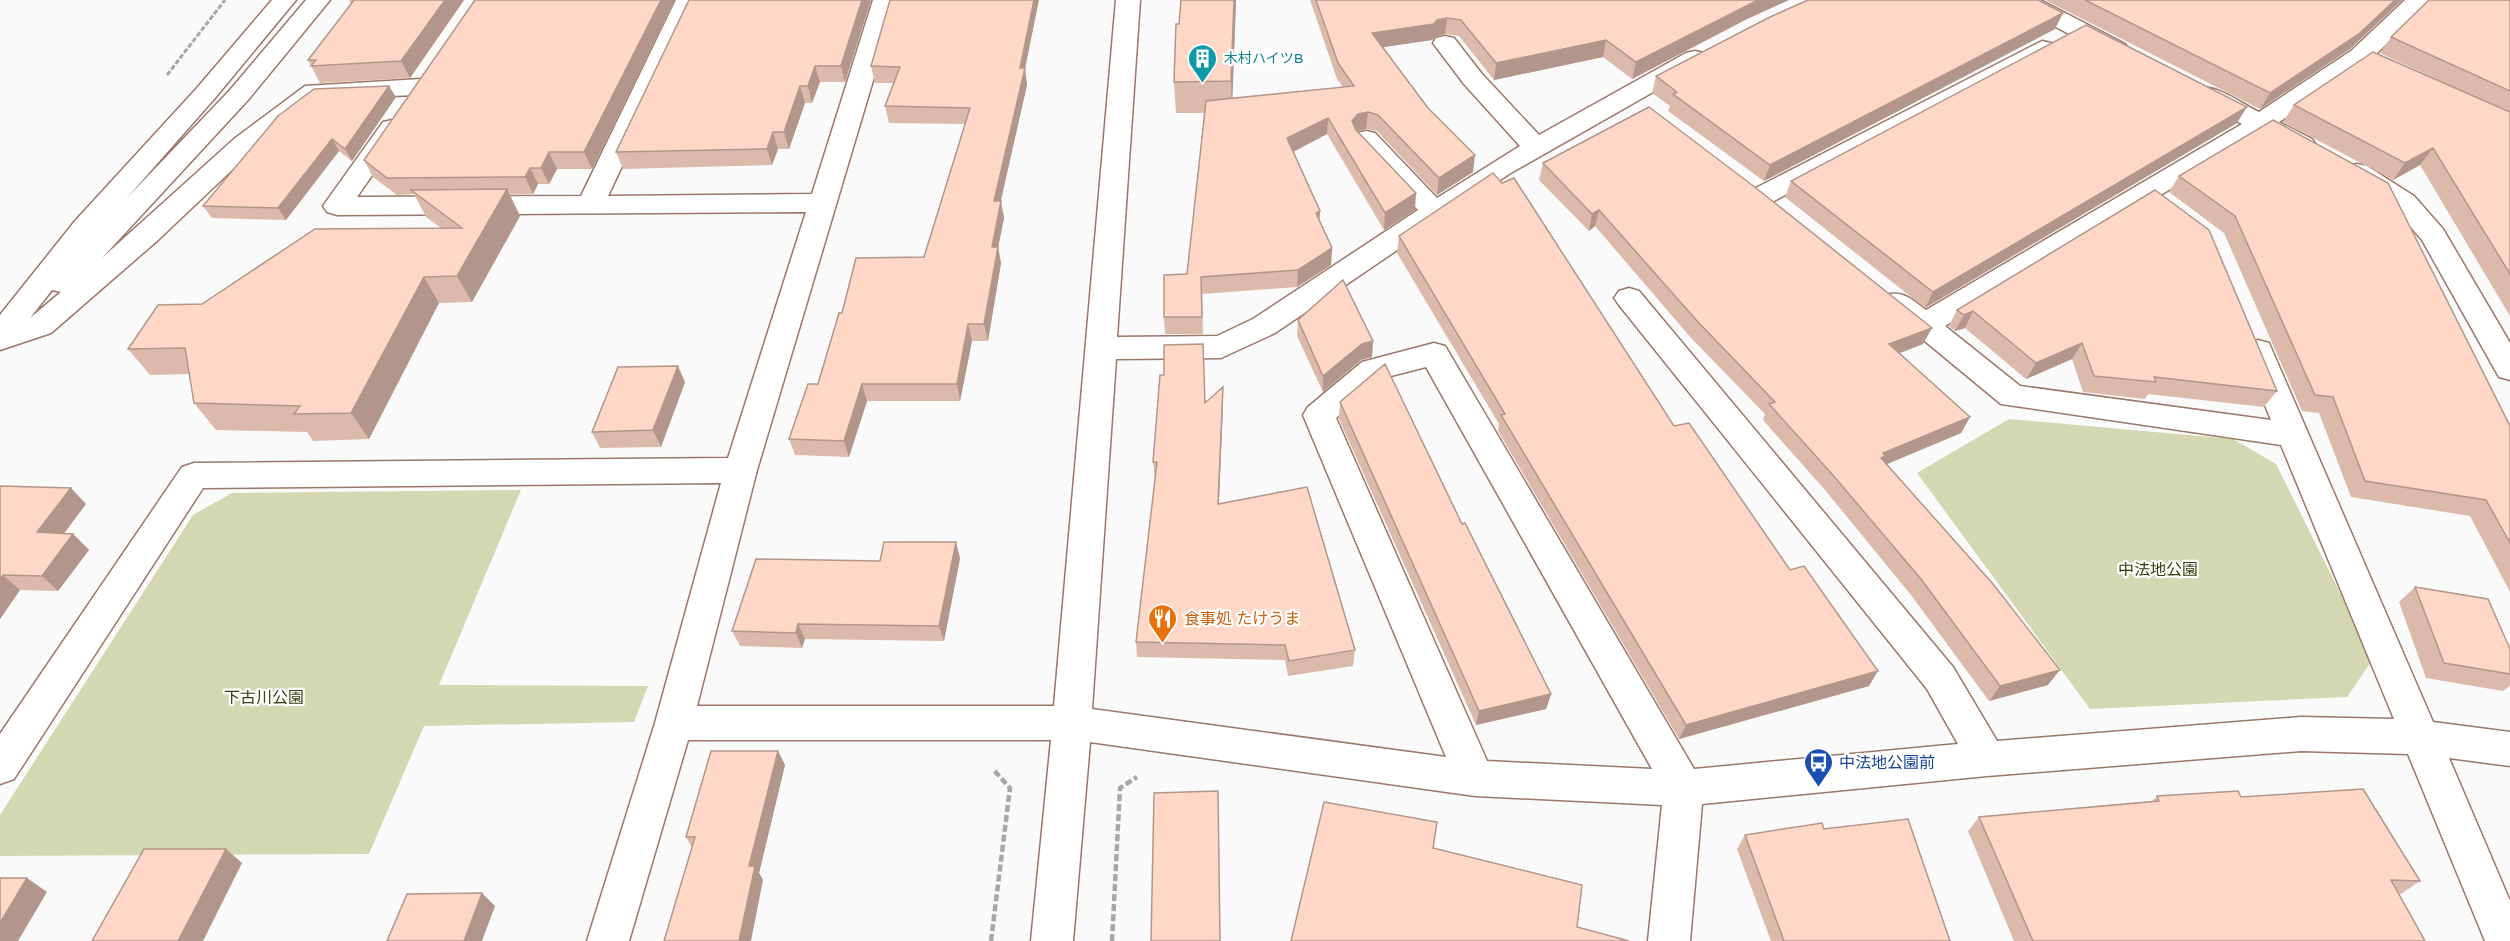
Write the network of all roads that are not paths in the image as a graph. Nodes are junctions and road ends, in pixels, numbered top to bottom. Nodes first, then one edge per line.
1 (284, 0) edge
2 (318, 0) edge
3 (688, 0) edge
4 (885, 0) edge
5 (1128, 0) edge
6 (2022, 0) edge
7 (2419, 0) edge
8 (2078, 29) junction
9 (1445, 43) edge
10 (1716, 47) edge
11 (2139, 61) edge
12 (2180, 82) edge
13 (1626, 94) junction
14 (1653, 115) edge
15 (2261, 123) junction
16 (1365, 139) edge
17 (1535, 147) junction
18 (2148, 193) junction
19 (591, 203) junction
20 (822, 203) junction
21 (1435, 212) junction
22 (2175, 213) edge
23 (1789, 218) edge
24 (1870, 282) edge
25 (1629, 298) dead end
26 (1924, 325) junction
27 (2248, 327) edge
28 (0, 337) edge
29 (1101, 348) junction
30 (2510, 369) edge
31 (2293, 435) junction
32 (741, 470) junction
33 (674, 723) junction
34 (1072, 723) junction
35 (2419, 737) junction
36 (2510, 749) edge
37 (1987, 759) junction
38 (0, 767) edge
39 (1475, 778) junction
40 (1684, 788) junction
41 (608, 941) edge
42 (1052, 941) edge
43 (1669, 941) edge
44 (2506, 941) edge

1 - 28 street
2 - 28 street
3 - 19 street
4 - 20 street
5 - 29 street
6 - 8 street
7 - 15 street
8 - 11 street
8 - 23 street
9 - 17 street
10 - 13 street
12 - 15 street
13 - 14 street
13 - 17 street
15 - 18 street
15 - 30 street
16 - 21 street
17 - 21 street
18 - 22 street
18 - 26 street
19 - 20 street
19 - 28 street
20 - 32 street
21 - 29 street
24 - 26 street
25 - 37 street
26 - 31 street
27 - 31 street
29 - 34 street
31 - 35 street
32 - 33 street
32 - 38 street
33 - 34 street
33 - 41 street
34 - 39 street
34 - 42 street
35 - 36 street
35 - 37 street
35 - 44 street
37 - 40 street
39 - 40 street
39 - 40 street
40 - 43 street

